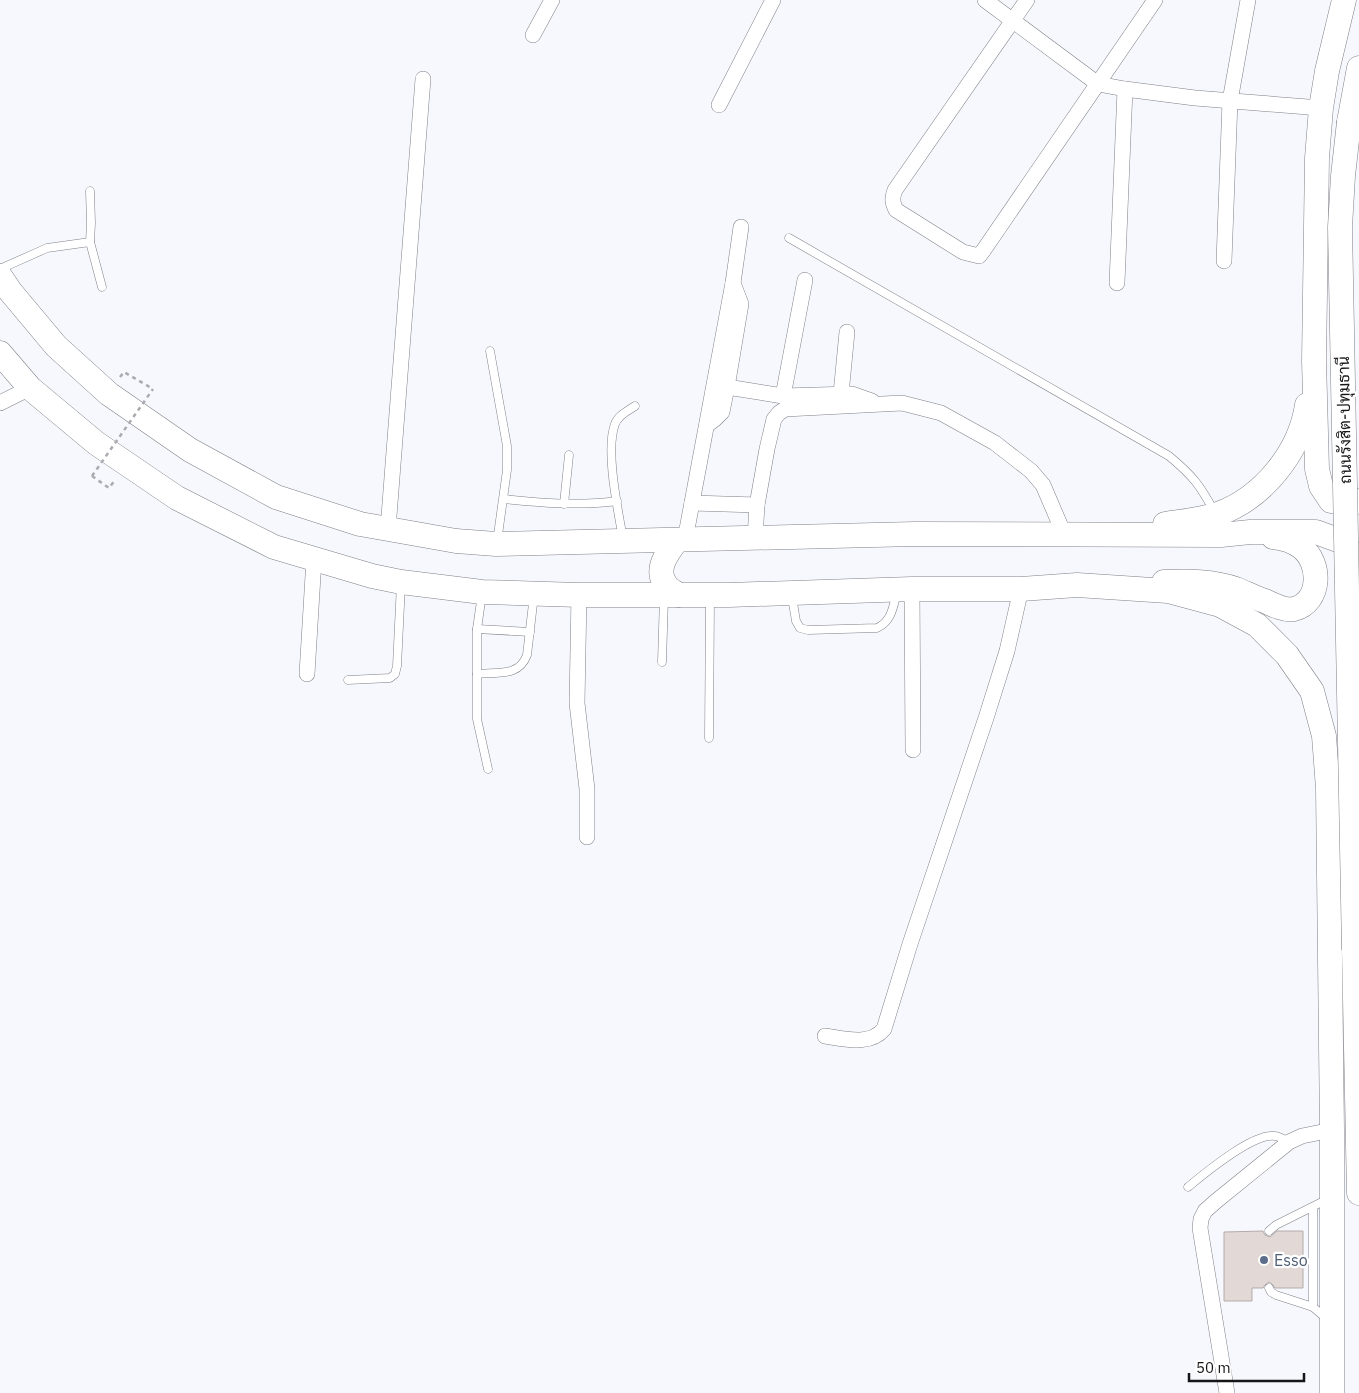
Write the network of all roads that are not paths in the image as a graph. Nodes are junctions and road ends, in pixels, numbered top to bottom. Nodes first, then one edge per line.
1 (552, 0) edge
2 (773, 0) edge
3 (985, 0) edge
4 (1027, 0) edge
5 (1156, 0) edge
6 (1248, 0) edge
7 (1344, 0) edge
8 (1014, 20) junction
9 (532, 35) dead end
10 (1359, 68) edge
11 (423, 79) dead end
12 (1098, 84) junction
13 (1125, 89) junction
14 (1230, 101) junction
15 (719, 105) dead end
16 (1321, 108) junction
17 (90, 192) dead end
18 (741, 227) dead end
19 (789, 238) dead end
20 (90, 242) junction
21 (1224, 261) dead end
22 (0, 269) edge
23 (0, 276) edge
24 (805, 280) dead end
25 (733, 282) junction
26 (1117, 282) dead end
27 (102, 288) dead end
28 (847, 332) dead end
29 (490, 351) dead end
30 (0, 353) edge
31 (1314, 361) junction
32 (727, 387) junction
33 (30, 388) junction
34 (841, 394) junction
35 (783, 396) junction
36 (1, 402) edge
37 (881, 404) junction
38 (635, 406) dead end
39 (707, 425) junction
40 (569, 455) dead end
41 (504, 499) junction
42 (617, 501) junction
43 (1359, 501) edge
44 (692, 503) junction
45 (564, 504) junction
46 (757, 504) junction
47 (1219, 525) junction
48 (388, 529) junction
49 (1064, 534) junction
50 (755, 538) junction
51 (681, 540) junction
52 (623, 541) junction
53 (496, 544) junction
54 (314, 559) junction
55 (1359, 568) edge
56 (401, 582) junction
57 (1077, 585) junction
58 (1021, 589) junction
59 (905, 590) junction
60 (482, 592) junction
61 (792, 593) junction
62 (535, 594) junction
63 (710, 594) junction
64 (579, 595) junction
65 (671, 595) junction
66 (477, 629) junction
67 (530, 632) junction
68 (662, 662) dead end
69 (307, 674) dead end
70 (477, 674) junction
71 (348, 680) dead end
72 (709, 738) dead end
73 (913, 750) dead end
74 (488, 769) dead end
75 (587, 837) dead end
76 (825, 1036) dead end
77 (1332, 1130) junction
78 (1289, 1142) junction
79 (1188, 1187) dead end
80 (1359, 1193) edge
81 (1322, 1202) junction
82 (1269, 1231) dead end
83 (1269, 1288) dead end
84 (1313, 1307) junction
85 (1332, 1324) junction
86 (1227, 1393) edge
87 (1332, 1393) edge

1 - 9 street
2 - 15 street
3 - 8 street
4 - 8 street
5 - 12 street
6 - 14 street
7 - 16 main road
8 - 12 street
8 - 12 street
10 - 80 main road, ถนนรังสิต-ปทุมธานี, bridge
11 - 48 street
12 - 13 street
13 - 14 street
13 - 26 street
14 - 16 street
14 - 21 street
16 - 31 main road
17 - 20 lane
18 - 25 street
19 - 47 lane
20 - 22 lane
20 - 27 lane
23 - 48 main road
24 - 35 street
25 - 32 street
25 - 39 street
28 - 34 street
29 - 41 lane
30 - 33 main road
31 - 43 main road
31 - 47 main road
32 - 35 street
32 - 39 street
33 - 36 street
33 - 54 main road
34 - 35 street
34 - 37 street
37 - 46 street
37 - 49 street
38 - 42 lane
39 - 44 street
40 - 45 lane
41 - 45 lane
41 - 53 lane
42 - 45 lane
42 - 52 lane
44 - 46 street
44 - 51 street
46 - 50 street
47 - 49 main road
47 - 55 main road
47 - 57 main road
48 - 53 main road
49 - 50 main road
50 - 51 main road
51 - 52 main road
51 - 65 main road
52 - 53 main road
54 - 56 main road
54 - 69 street
56 - 60 main road
56 - 71 lane
57 - 58 main road
57 - 77 main road
58 - 59 main road
58 - 76 street
59 - 61 main road
59 - 61 lane
59 - 73 street
60 - 62 main road
60 - 66 lane
61 - 63 main road
62 - 64 main road
62 - 67 lane
63 - 65 main road
63 - 72 lane
64 - 65 main road
64 - 75 street
65 - 68 lane
66 - 67 lane
66 - 70 lane
67 - 70 lane
70 - 74 lane
77 - 78 street
77 - 81 main road
78 - 79 lane
78 - 86 street
81 - 82 lane
81 - 84 lane
81 - 85 main road
83 - 84 lane
84 - 85 lane
85 - 87 main road

